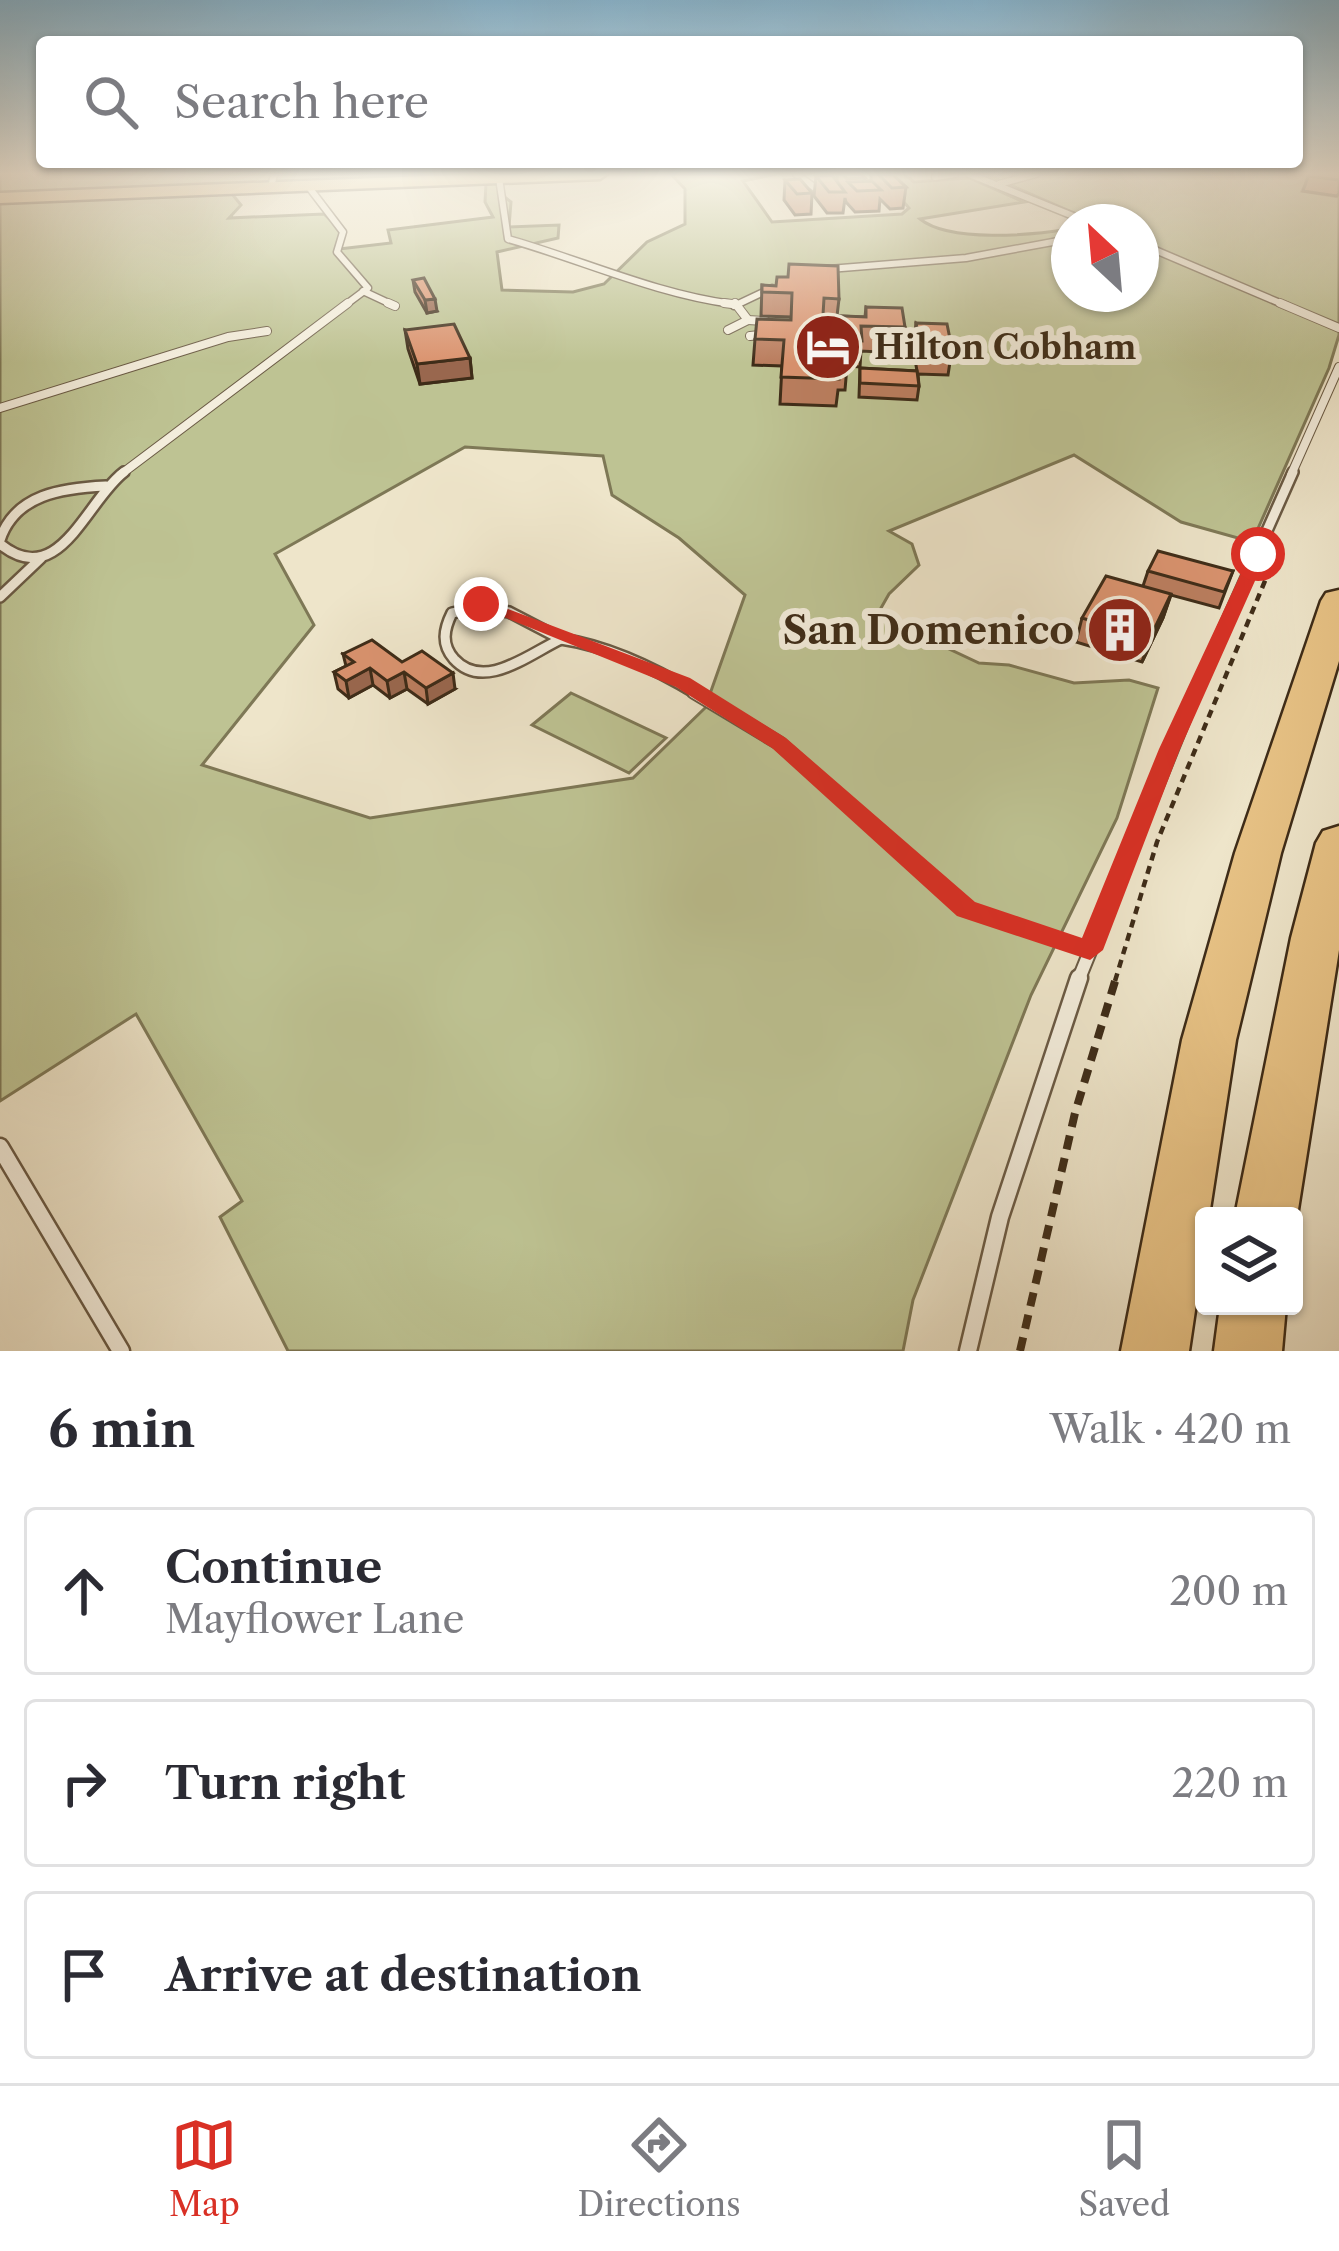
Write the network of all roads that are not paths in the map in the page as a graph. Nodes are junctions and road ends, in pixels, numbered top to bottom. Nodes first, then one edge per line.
1 (342, 237) edge
2 (508, 237) edge
3 (1051, 241) edge
4 (1159, 252) edge
5 (820, 270) edge
6 (656, 278) dead end
7 (640, 282) junction
8 (784, 282) edge
9 (363, 291) junction
10 (686, 298) junction
11 (673, 302) dead end
12 (732, 304) junction
13 (394, 306) dead end
14 (748, 320) junction
15 (1339, 328) edge
16 (728, 330) dead end
17 (267, 331) dead end
18 (751, 336) edge
19 (1339, 367) edge
20 (0, 408) edge
21 (106, 486) junction
22 (0, 542) edge
23 (42, 557) junction
24 (0, 597) edge
25 (1339, 601) edge
26 (561, 639) junction
27 (1339, 843) edge
28 (1090, 950) junction
29 (0, 1147) edge
30 (1268, 1207) edge
31 (1251, 1315) edge
32 (121, 1351) edge
33 (968, 1351) edge
34 (1155, 1351) edge
35 (1248, 1351) edge

1 - 9 lane
2 - 7 lane
3 - 5 lane
4 - 15 lane
6 - 7 lane
7 - 10 lane
8 - 12 lane
9 - 13 lane
9 - 21 lane
10 - 11 lane
10 - 12 lane
12 - 14 lane
14 - 16 lane
14 - 18 lane
17 - 20 lane
19 - 28 lane
21 - 22 lane
21 - 23 lane
22 - 23 lane
23 - 24 lane
25 - 34 highway
26 - 26 lane
26 - 28 lane
27 - 30 highway
28 - 33 lane
29 - 32 lane
31 - 35 highway

